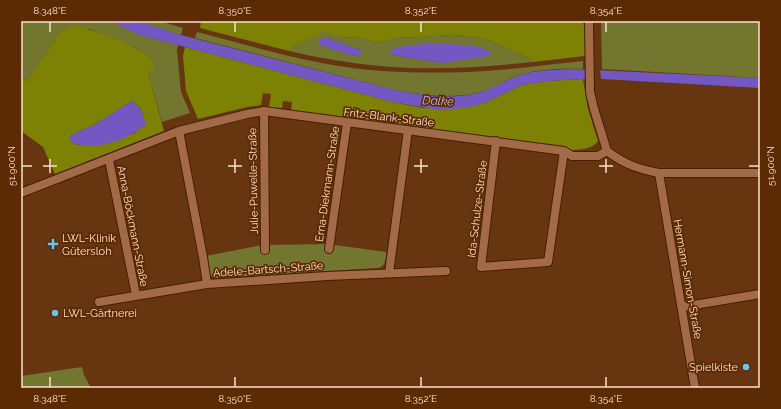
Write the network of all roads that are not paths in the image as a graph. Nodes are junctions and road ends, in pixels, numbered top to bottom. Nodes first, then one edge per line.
1 (589, 21) edge
2 (264, 112) junction
3 (347, 123) junction
4 (408, 130) junction
5 (179, 131) junction
6 (496, 142) junction
7 (564, 151) junction
8 (608, 151) junction
9 (109, 160) junction
10 (659, 173) junction
11 (760, 173) edge
12 (21, 193) edge
13 (329, 249) dead end
14 (265, 250) dead end
15 (446, 271) dead end
16 (389, 273) junction
17 (207, 284) junction
18 (760, 294) edge
19 (136, 295) junction
20 (99, 302) dead end
21 (682, 307) junction
22 (695, 388) edge

1 - 8 street
2 - 3 street, Fritz-Blank-Straße
2 - 5 street, Fritz-Blank-Straße
2 - 14 street, Julie-Puwelle-Straße
3 - 4 street, Fritz-Blank-Straße
3 - 13 street, Erna-Diekmann-Straße
4 - 6 street, Fritz-Blank-Straße
4 - 16 street
5 - 9 street, Fritz-Blank-Straße
5 - 17 street, Adele-Bartsch-Straße
6 - 7 street, Fritz-Blank-Straße
6 - 7 street, Ida-Schulze-Straße
7 - 8 street, Fritz-Blank-Straße
8 - 10 street
9 - 12 street, Fritz-Blank-Straße
9 - 19 street, Anna-Böckmann-Straße
10 - 11 street
10 - 21 street, Hermann-Simon-Straße
15 - 16 street, Adele-Bartsch-Straße
16 - 17 street, Adele-Bartsch-Straße
17 - 19 street, Anna-Böckmann-Straße
18 - 21 street
19 - 20 street, Anna-Böckmann-Straße
21 - 22 street, Hermann-Simon-Straße

